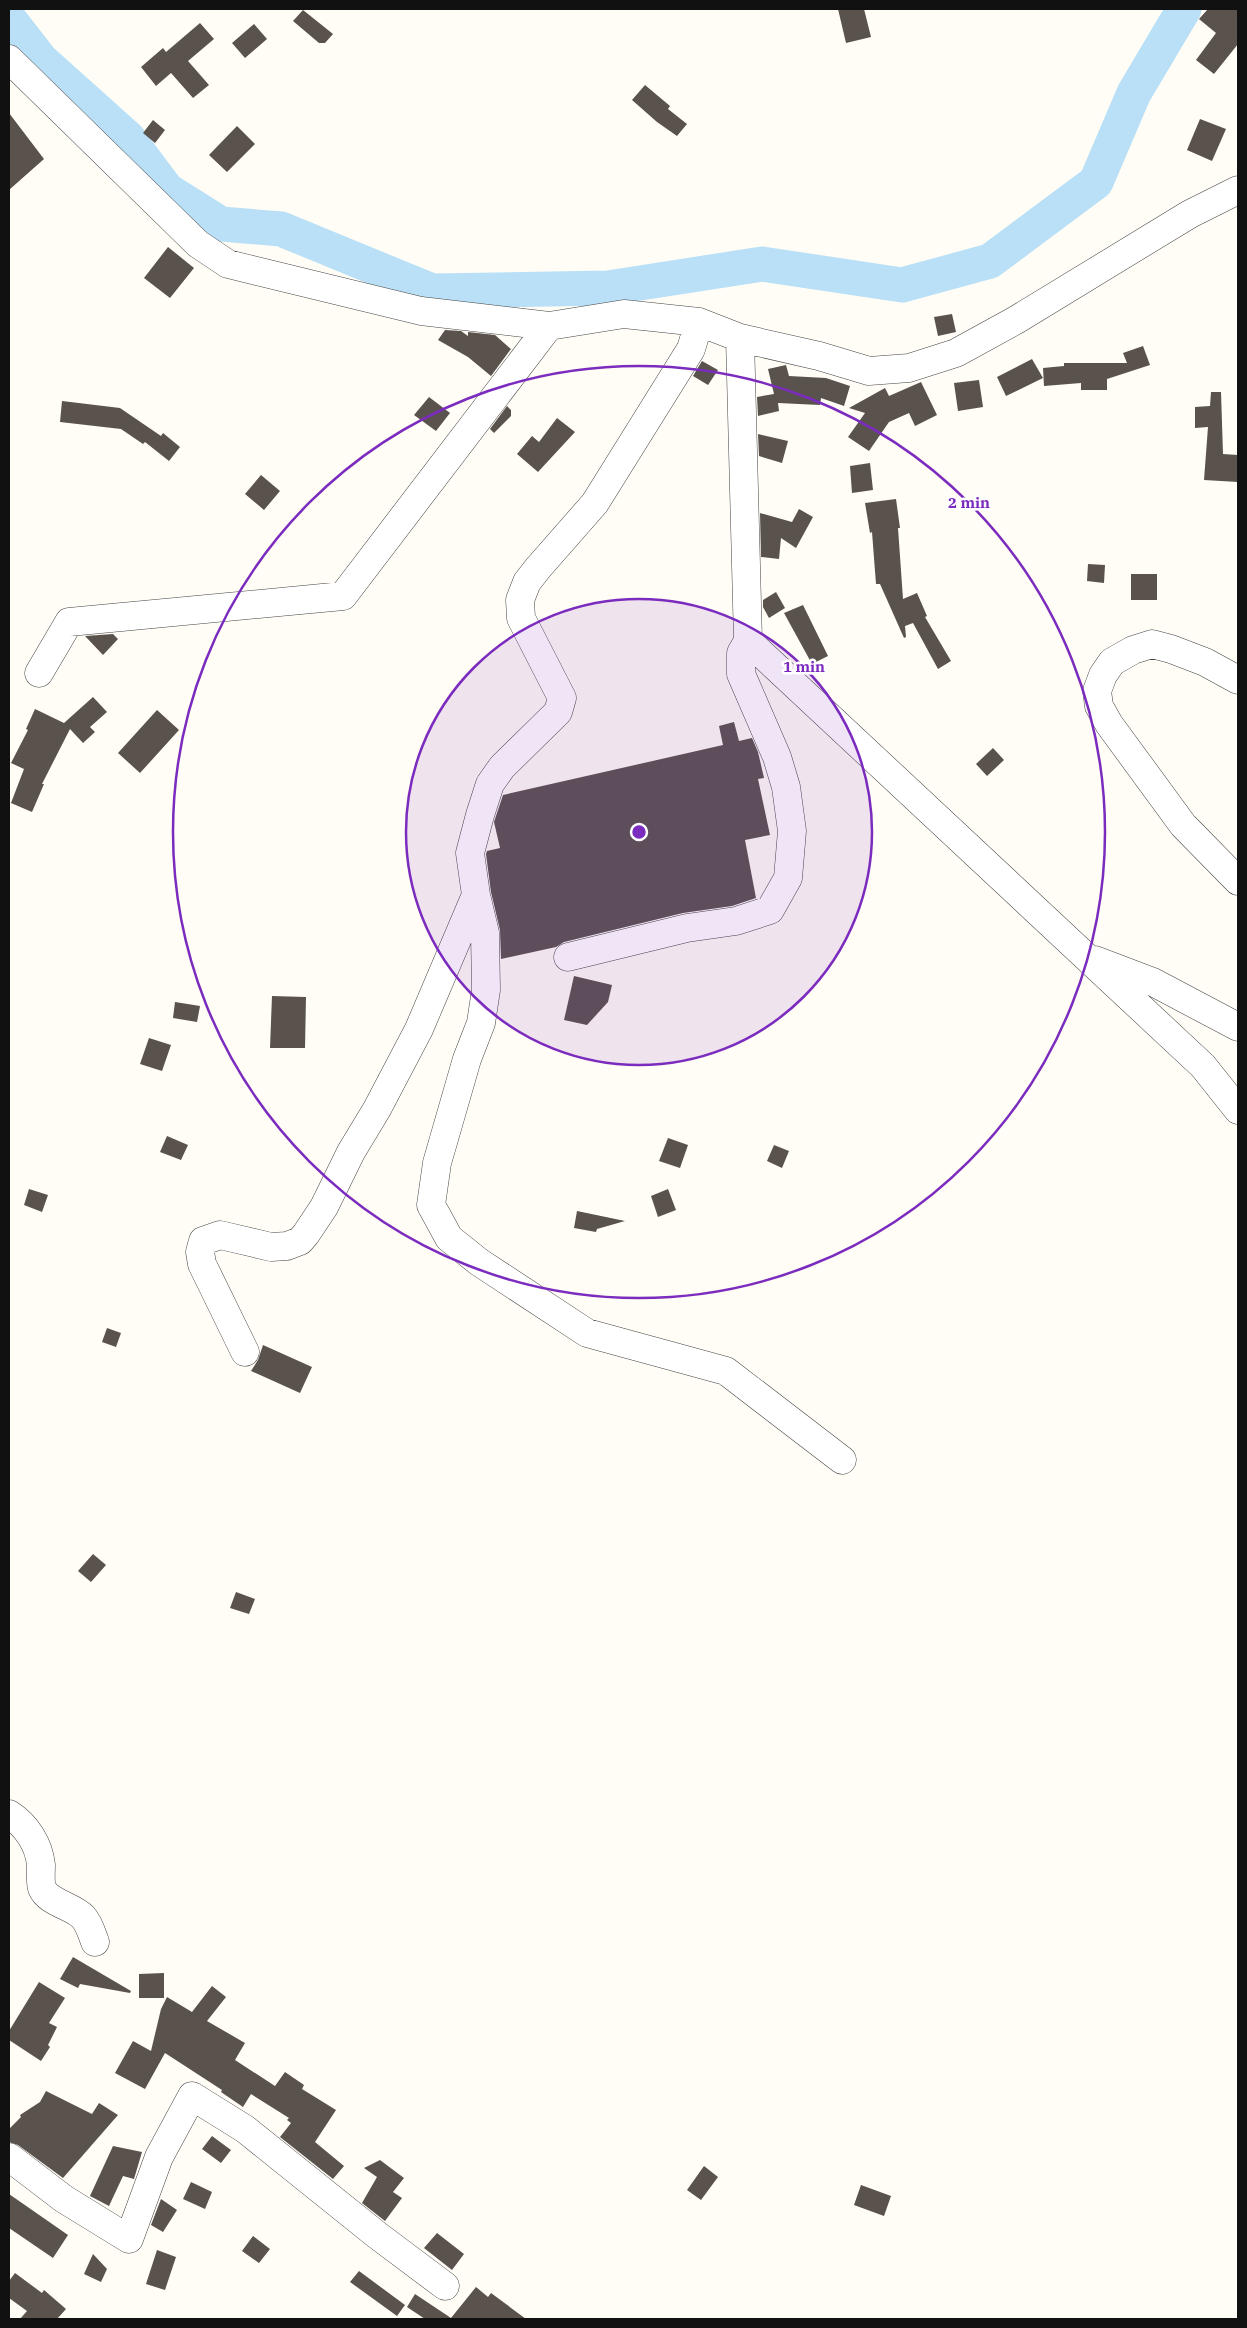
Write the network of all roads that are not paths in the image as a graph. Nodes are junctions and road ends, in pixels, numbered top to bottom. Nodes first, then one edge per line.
1 (9, 59) edge
2 (1238, 190) edge
3 (699, 322) junction
4 (549, 326) junction
5 (740, 338) junction
6 (748, 641) junction
7 (39, 673) dead end
8 (1238, 680) edge
9 (1238, 881) edge
10 (476, 895) junction
11 (1082, 955) junction
12 (568, 957) dead end
13 (1238, 1027) edge
14 (1238, 1110) edge
15 (244, 1352) dead end
16 (842, 1460) dead end
17 (9, 1814) edge
18 (95, 1942) dead end
19 (9, 2157) edge
20 (445, 2286) dead end

1 - 4 street
2 - 5 street
3 - 4 street
3 - 5 street
3 - 10 street
4 - 7 street
5 - 6 street
6 - 11 street
6 - 12 street
8 - 9 street
10 - 15 street
10 - 16 street
11 - 13 street
11 - 14 street
17 - 18 street
19 - 20 street

